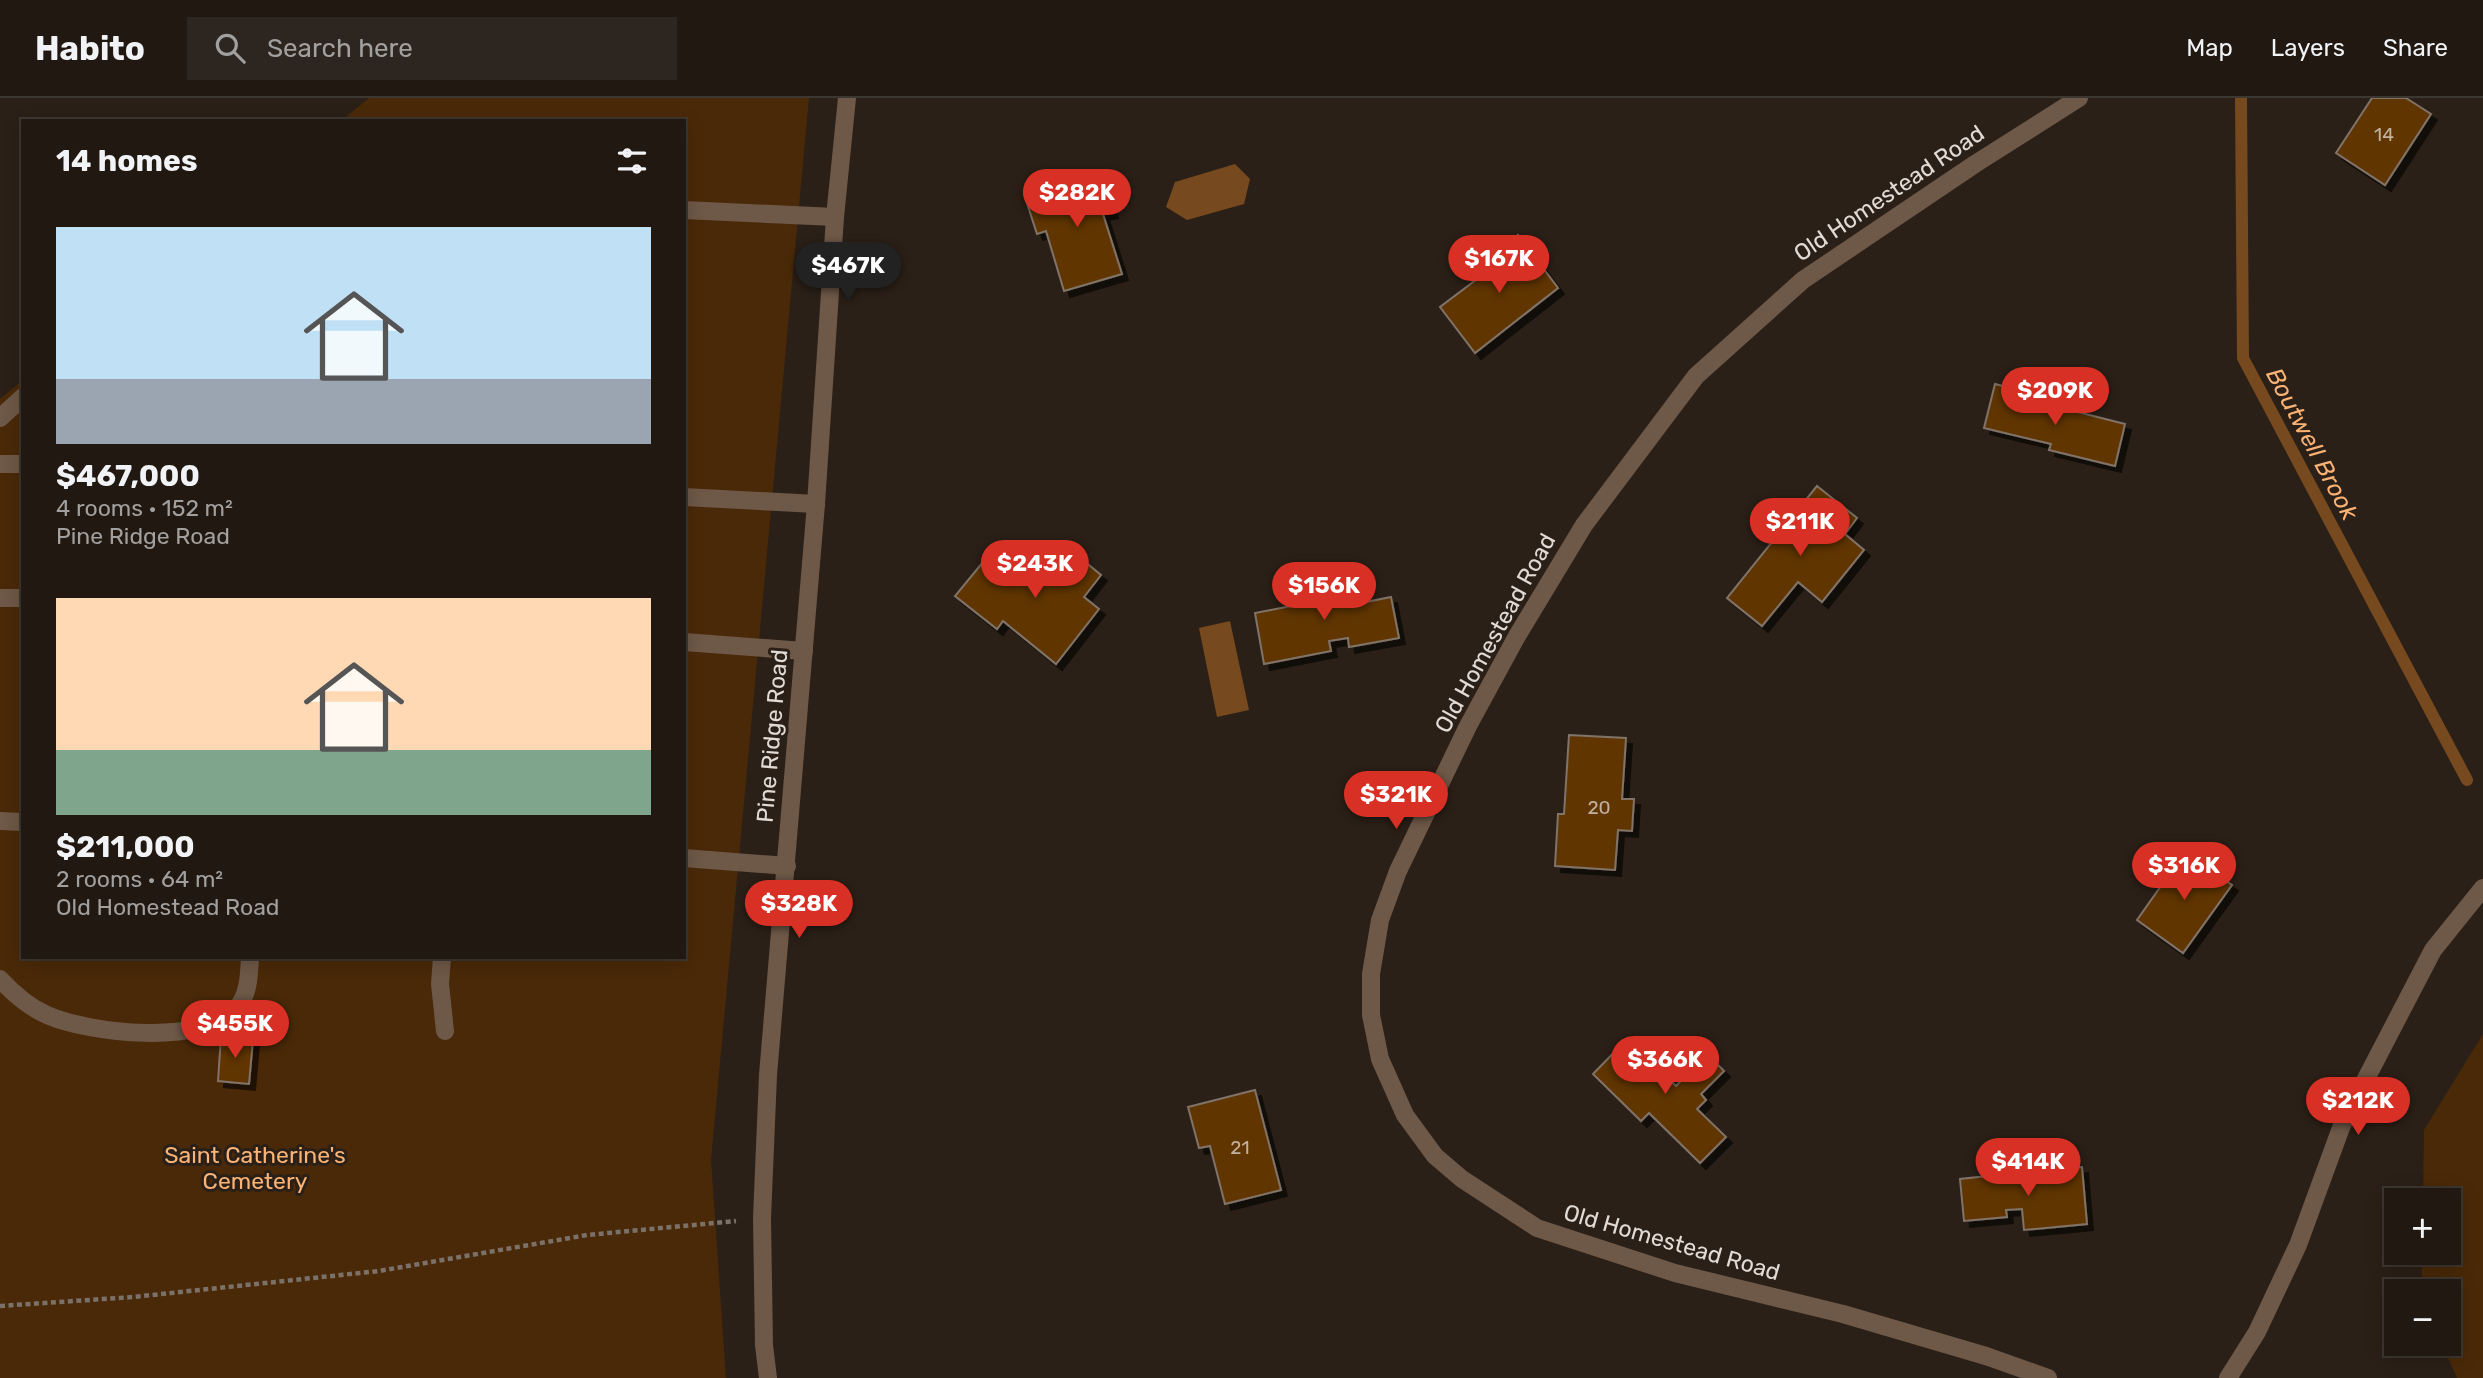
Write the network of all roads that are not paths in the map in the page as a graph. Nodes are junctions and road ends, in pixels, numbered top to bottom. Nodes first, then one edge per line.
1 (847, 98) edge
2 (2079, 98) edge
3 (686, 210) edge
4 (835, 217) junction
5 (21, 399) edge
6 (0, 418) edge
7 (0, 464) edge
8 (21, 464) edge
9 (686, 497) edge
10 (816, 503) junction
11 (0, 598) edge
12 (21, 598) edge
13 (686, 642) edge
14 (804, 651) junction
15 (0, 821) edge
16 (21, 822) edge
17 (686, 859) edge
18 (787, 866) junction
19 (2483, 888) edge
20 (250, 959) edge
21 (442, 959) edge
22 (0, 979) edge
23 (445, 1031) dead end
24 (768, 1378) edge
25 (2048, 1378) edge
26 (2228, 1378) edge

1 - 4 street, Pine Ridge Road
2 - 25 street, Old Homestead Road
3 - 4 street
4 - 10 street, Pine Ridge Road
5 - 6 street
7 - 8 street
9 - 10 street
10 - 14 street, Pine Ridge Road
11 - 12 street
13 - 14 street
14 - 18 street, Pine Ridge Road
15 - 16 street
17 - 18 street
18 - 24 street, Pine Ridge Road
19 - 26 street
20 - 22 street
21 - 23 street

